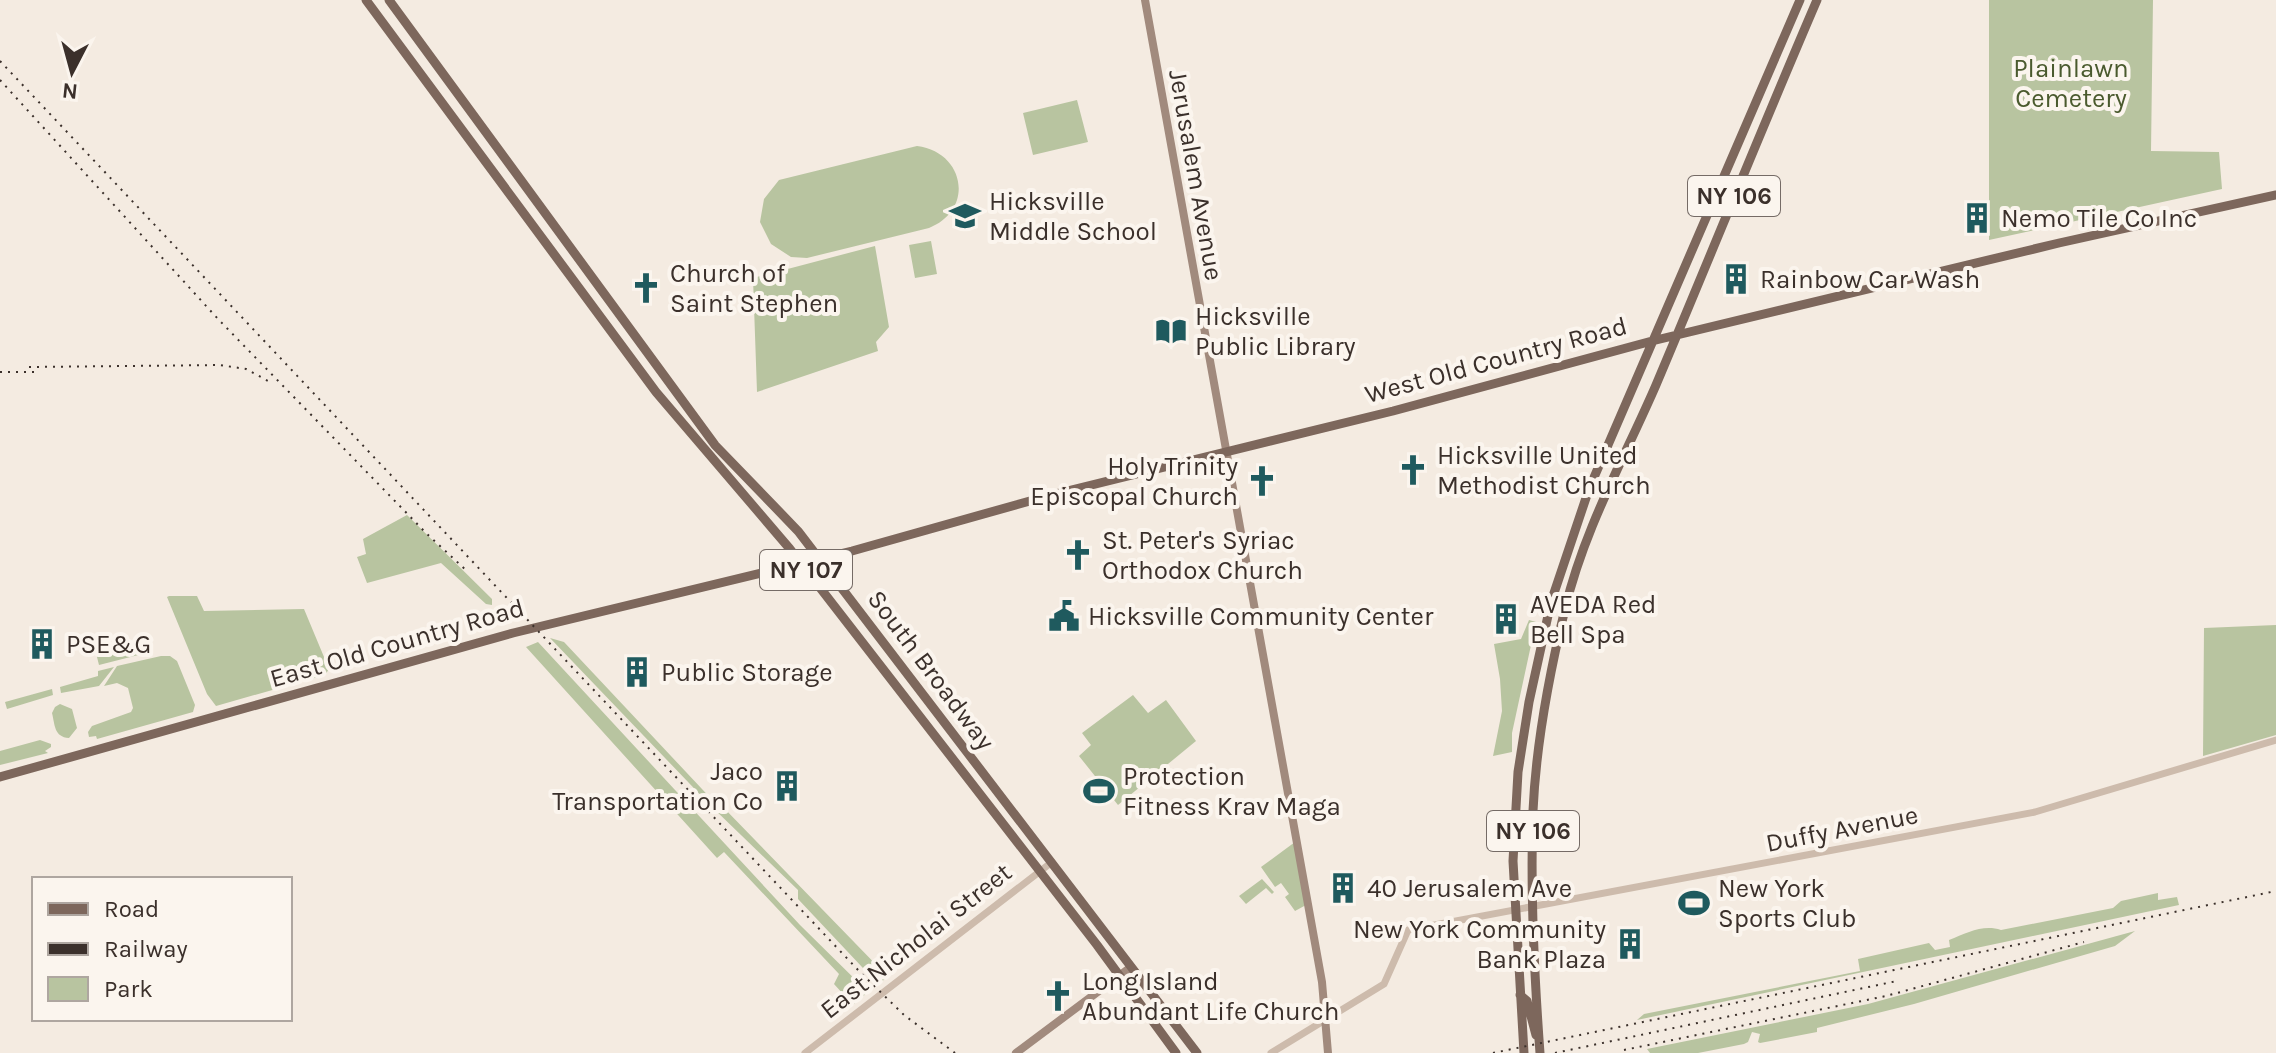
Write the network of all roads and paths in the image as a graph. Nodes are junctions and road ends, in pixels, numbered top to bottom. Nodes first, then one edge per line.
1 (366, 0) edge
2 (389, 0) edge
3 (1145, 0) edge
4 (1800, 0) edge
5 (1817, 0) edge
6 (2276, 195) edge
7 (1676, 335) junction
8 (1652, 341) junction
9 (1224, 451) junction
10 (1585, 501) junction
11 (1601, 504) junction
12 (819, 559) junction
13 (804, 562) junction
14 (1551, 602) junction
15 (1565, 606) junction
16 (2276, 740) edge
17 (0, 777) edge
18 (1052, 862) junction
19 (1039, 872) junction
20 (1531, 908) junction
21 (1514, 910) junction
22 (1131, 967) junction
23 (1120, 975) junction
24 (1520, 995) junction
25 (1326, 1019) junction
26 (1539, 1036) junction
27 (805, 1053) edge
28 (1016, 1053) edge
29 (1176, 1053) edge
30 (1197, 1053) edge
31 (1271, 1053) edge
32 (1328, 1053) edge
33 (1334, 1053) edge
34 (1524, 1053) edge
35 (1540, 1053) edge

1 - 13 main road, South Broadway / NY 107
2 - 12 main road, South Broadway / NY 107
3 - 9 main road, Jerusalem Avenue
4 - 8 main road, NY 106
5 - 7 main road, NY 106
6 - 7 main road, West Old Country Road
7 - 8 main road, West Old Country Road
7 - 11 main road, NY 106
8 - 9 main road, West Old Country Road
8 - 10 main road, NY 106
9 - 12 main road, West Old Country Road
9 - 25 main road, Jerusalem Avenue
10 - 11 main road
10 - 14 main road, NY 106
11 - 15 main road, NY 106
12 - 13 main road, West Old Country Road
12 - 18 main road, South Broadway / NY 107
13 - 17 main road, East Old Country Road
13 - 19 main road, South Broadway / NY 107
14 - 15 main road
14 - 21 main road, NY 106
15 - 20 main road, NY 106
16 - 20 street, Duffy Avenue
18 - 19 street, East Nicholai Street
18 - 22 main road, South Broadway / NY 107
19 - 23 main road, South Broadway / NY 107
19 - 27 street, East Nicholai Street
20 - 21 street, Duffy Avenue
20 - 26 main road, NY 106
21 - 24 main road, NY 106
21 - 25 street, Duffy Avenue
22 - 23 main road
22 - 30 main road, South Broadway / NY 107
23 - 28 main road
23 - 29 main road, South Broadway / NY 107
24 - 26 main road
24 - 34 main road, NY 106
25 - 31 street
25 - 32 main road, Jerusalem Avenue
25 - 33 main road, Jerusalem Avenue
26 - 35 main road, NY 106

